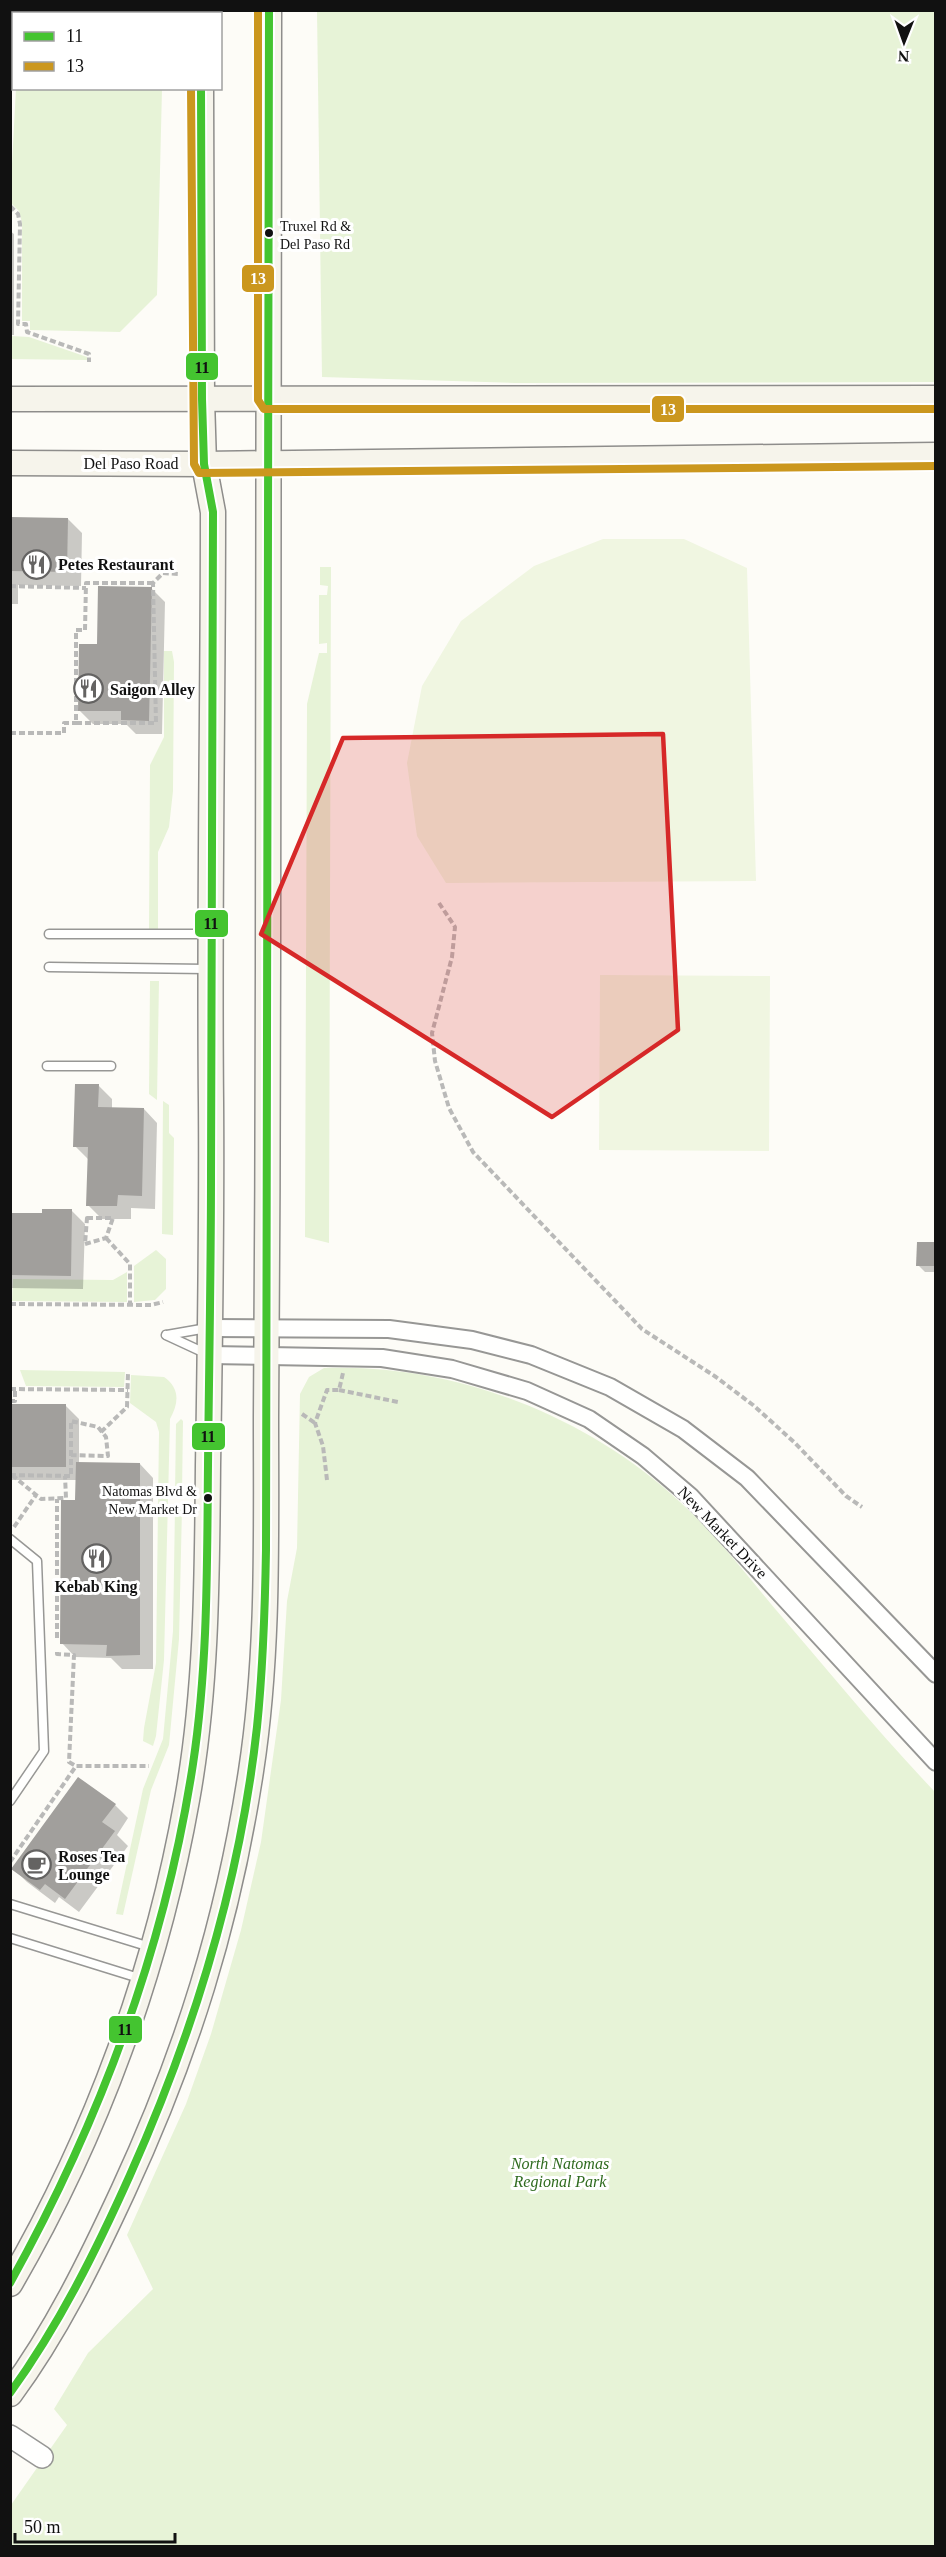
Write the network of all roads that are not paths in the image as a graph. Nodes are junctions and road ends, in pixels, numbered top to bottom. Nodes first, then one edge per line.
1 (269, 10) edge
2 (201, 90) edge
3 (936, 398) edge
4 (10, 399) edge
5 (202, 399) junction
6 (269, 400) junction
7 (936, 455) edge
8 (10, 463) edge
9 (268, 463) junction
10 (204, 464) junction
11 (49, 934) dead end
12 (212, 934) junction
13 (48, 967) dead end
14 (212, 969) junction
15 (47, 1066) dead end
16 (111, 1066) dead end
17 (211, 1328) junction
18 (268, 1328) junction
19 (210, 1355) junction
20 (267, 1357) junction
21 (10, 1539) edge
22 (936, 1674) edge
23 (936, 1762) edge
24 (10, 1802) edge
25 (10, 1904) edge
26 (10, 1938) edge
27 (153, 1948) junction
28 (143, 1980) junction
29 (10, 2284) edge
30 (10, 2394) edge
31 (10, 2436) edge
32 (42, 2457) dead end

1 - 6 main road
2 - 5 main road
3 - 6 main road
4 - 5 main road
5 - 6 main road
5 - 10 main road
6 - 9 main road
7 - 9 main road, Del Paso Road
8 - 10 main road, Del Paso Road
9 - 10 main road, Del Paso Road
9 - 18 main road
10 - 12 main road
11 - 12 lane
12 - 14 main road
13 - 14 lane
14 - 17 main road
15 - 16 lane
17 - 18 street
17 - 19 main road
17 - 19 lane
18 - 20 main road
18 - 22 street
19 - 20 street, New Market Drive
19 - 27 main road
20 - 23 street, New Market Drive
20 - 30 main road
21 - 24 lane
25 - 27 lane
26 - 28 lane
27 - 28 main road
28 - 29 main road
31 - 32 street

